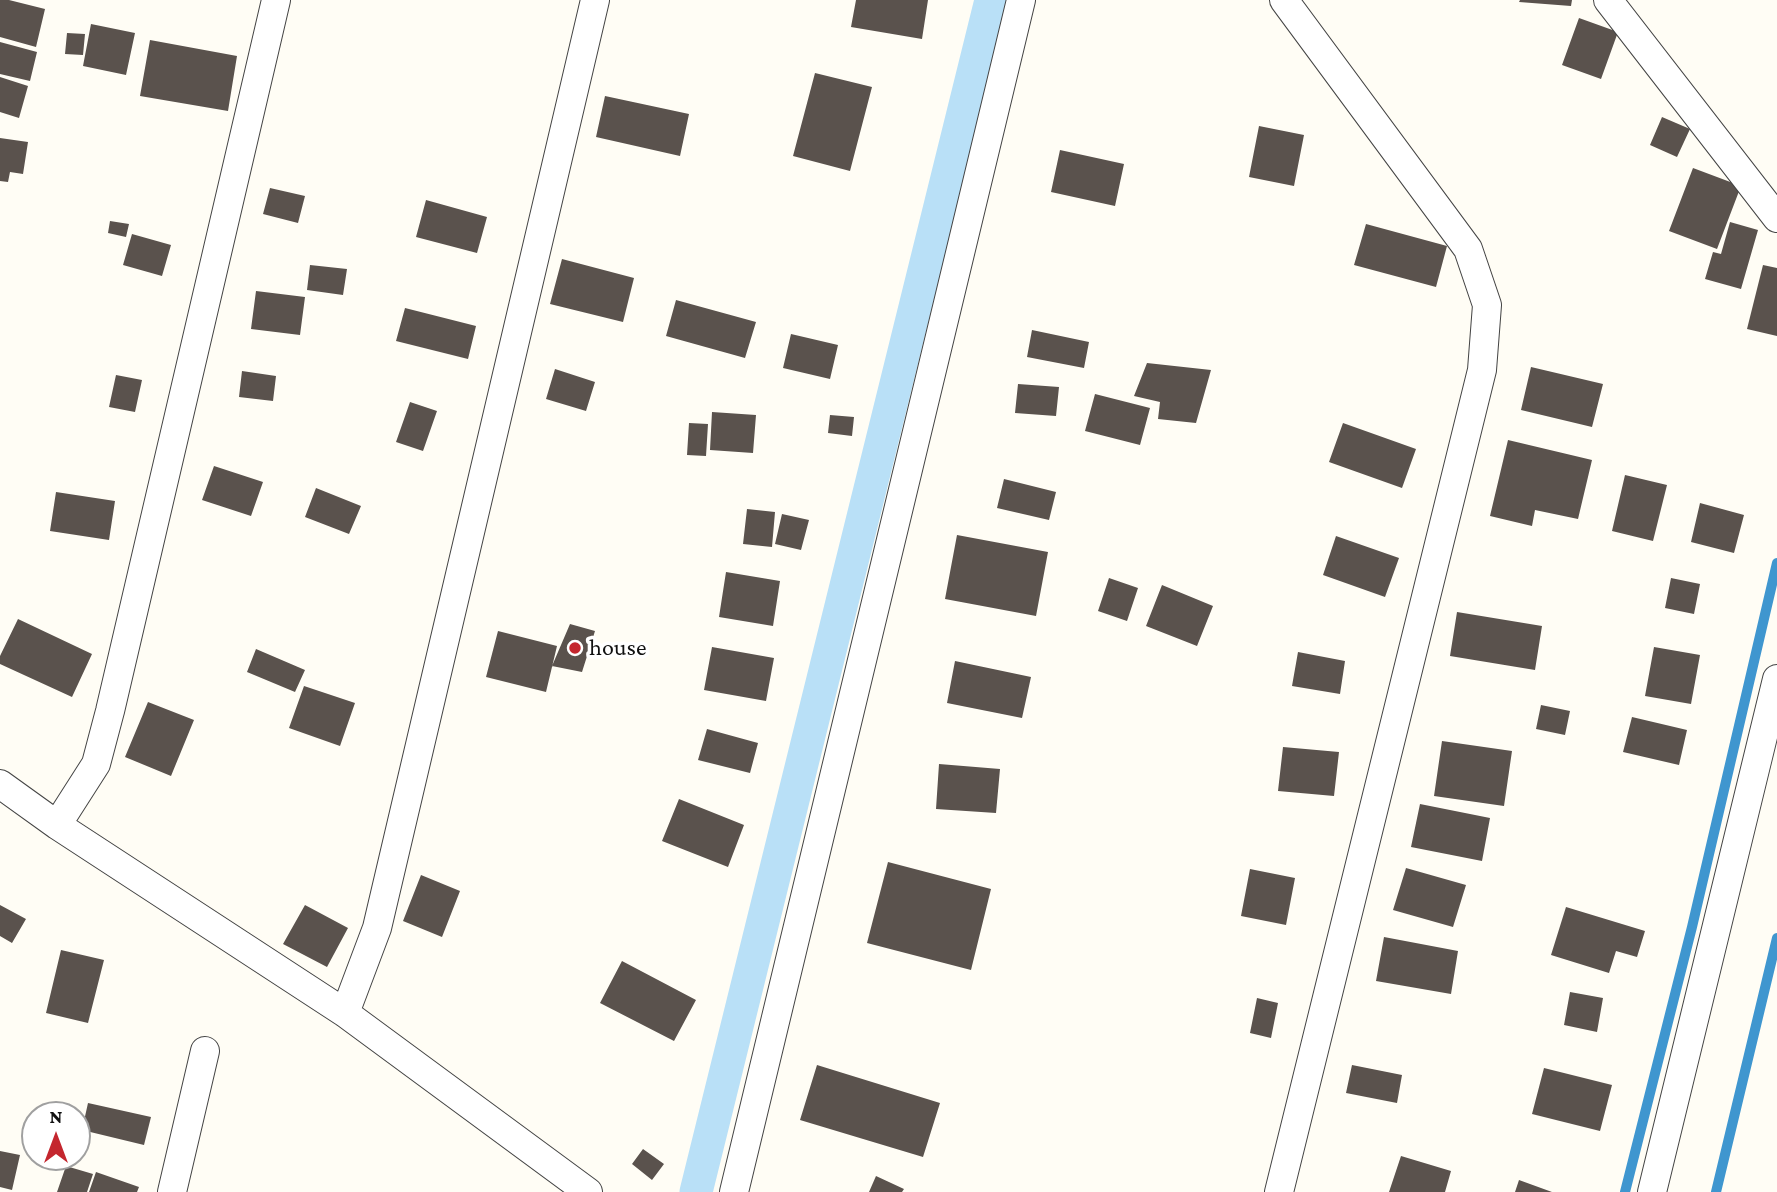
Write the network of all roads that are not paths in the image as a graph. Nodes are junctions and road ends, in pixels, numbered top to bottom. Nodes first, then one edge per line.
1 (276, 0) edge
2 (595, 0) edge
3 (1021, 0) edge
4 (1284, 0) edge
5 (1608, 0) edge
6 (1777, 218) edge
7 (1777, 679) edge
8 (0, 784) edge
9 (57, 825) junction
10 (345, 1013) junction
11 (205, 1051) dead end
12 (172, 1192) edge
13 (588, 1192) edge
14 (734, 1192) edge
15 (1279, 1192) edge
16 (1652, 1192) edge

1 - 9 street
2 - 10 street
3 - 14 street
4 - 15 street
5 - 6 street
7 - 16 street
8 - 9 street
9 - 10 street
10 - 13 street
11 - 12 street

